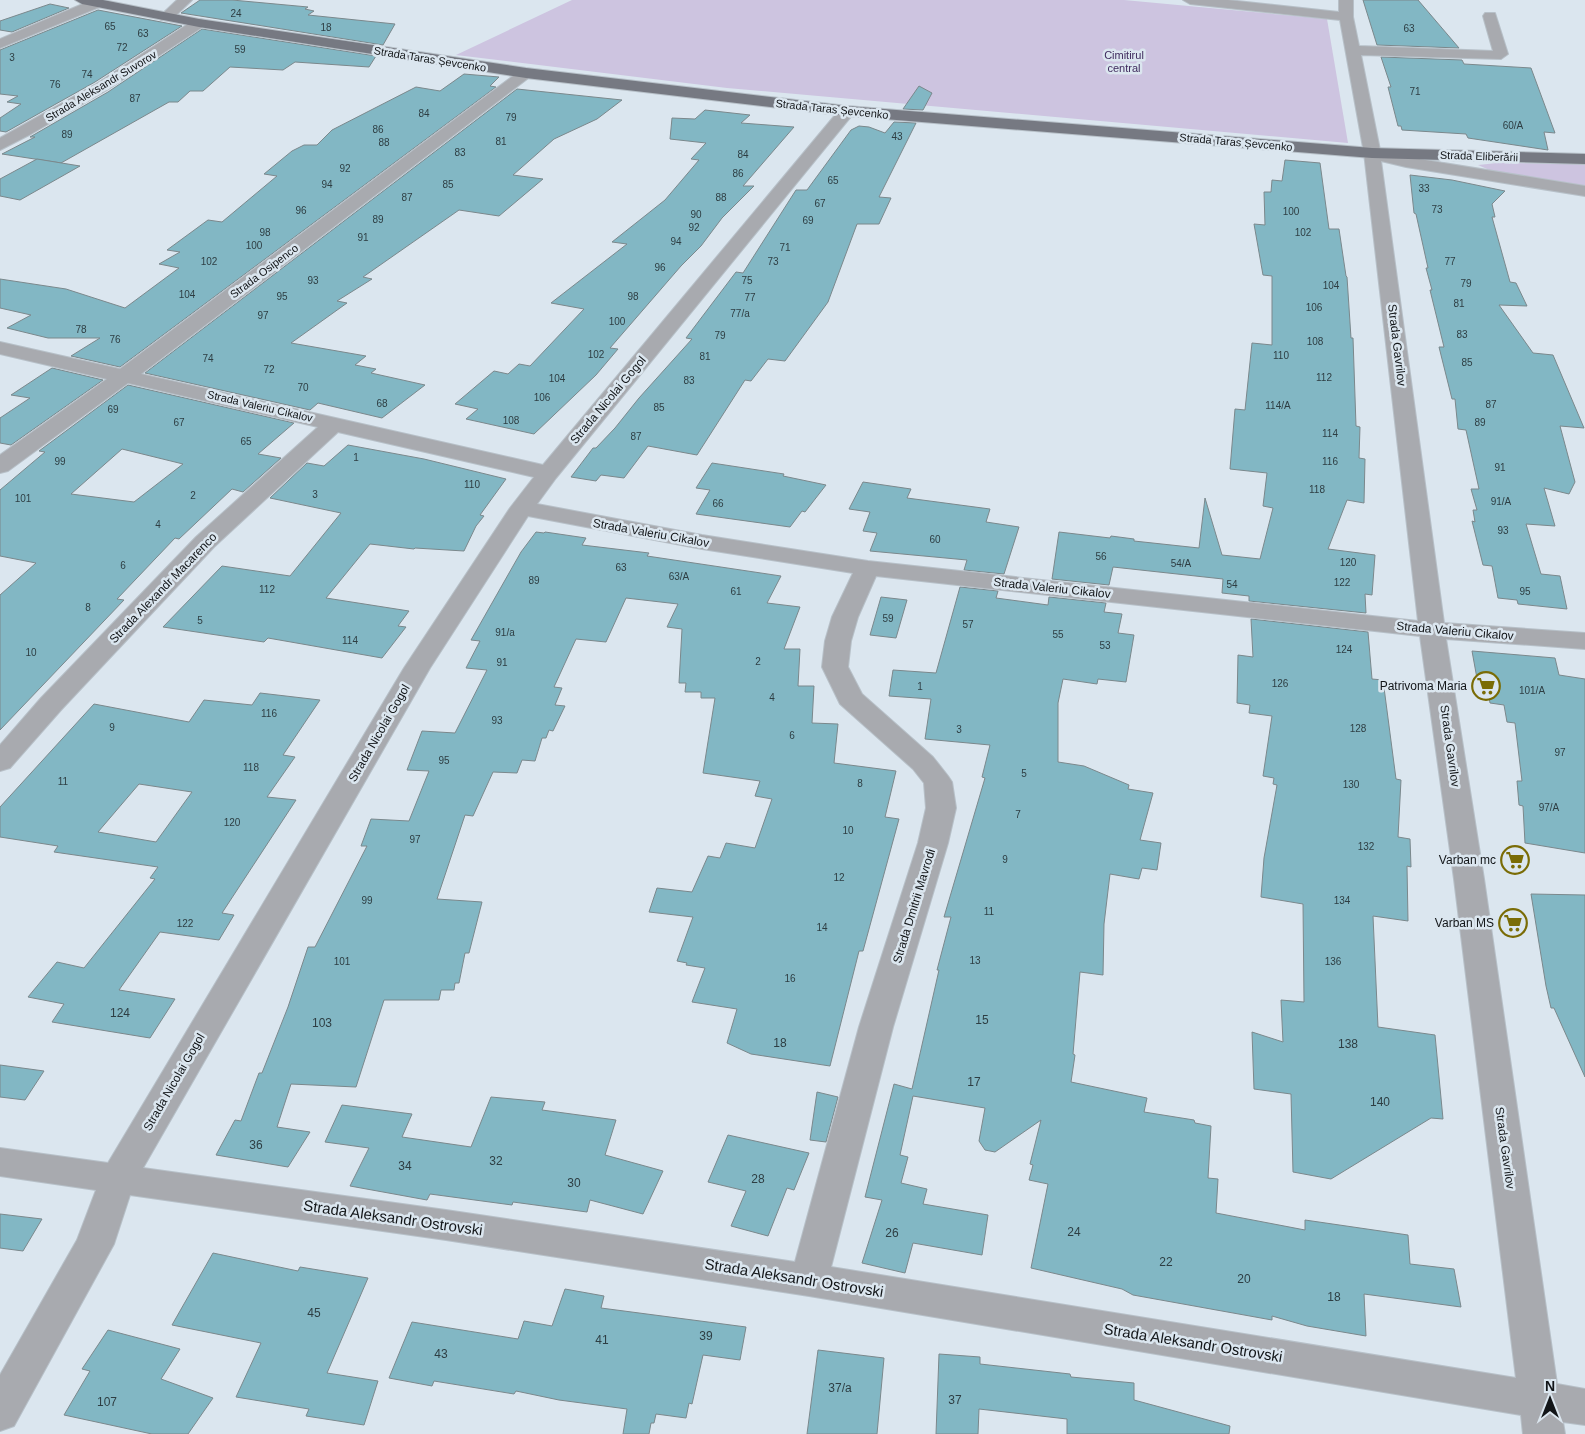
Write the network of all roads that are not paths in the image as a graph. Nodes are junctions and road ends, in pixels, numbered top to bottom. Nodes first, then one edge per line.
1 (186, 0) edge
2 (1190, 0) edge
3 (1346, 0) edge
4 (89, 1) edge
5 (166, 16) junction
6 (1490, 16) dead end
7 (1346, 17) junction
8 (200, 23) junction
9 (0, 44) edge
10 (1353, 50) junction
11 (526, 73) junction
12 (847, 111) junction
13 (0, 144) edge
14 (1372, 153) junction
15 (1585, 159) edge
16 (1585, 192) edge
17 (0, 348) edge
18 (126, 375) junction
19 (335, 423) junction
20 (0, 466) edge
21 (548, 473) junction
22 (522, 508) junction
23 (868, 568) junction
24 (1432, 630) junction
25 (1585, 641) edge
26 (0, 762) edge
27 (0, 1162) edge
28 (118, 1178) junction
29 (809, 1280) junction
30 (1585, 1407) edge
31 (0, 1413) edge
32 (1541, 1417) edge

1 - 5 street
2 - 7 street
3 - 7 street, Strada Gavrilov
4 - 5 main road, Strada Taras Șevcenko
4 - 9 street
5 - 8 main road, Strada Taras Șevcenko
6 - 10 street
7 - 10 street, Strada Gavrilov
8 - 11 main road, Strada Taras Șevcenko
8 - 13 street, Strada Aleksandr Suvorov
10 - 14 street, Strada Gavrilov
11 - 12 main road, Strada Taras Șevcenko
11 - 18 street, Strada Osipenco
12 - 14 main road, Strada Taras Șevcenko
12 - 21 street, Strada Nicolai Gogol
14 - 15 main road, Strada Eliberării
14 - 16 street, Strada Taras Șevcenko
14 - 24 street, Strada Gavrilov
17 - 18 street, Strada Valeriu Cikalov
18 - 19 street, Strada Valeriu Cikalov
18 - 20 street, Strada Osipenco
19 - 21 street, Strada Valeriu Cikalov
19 - 26 street, Strada Alexandr Macarenco
21 - 22 street, Strada Nicolai Gogol
22 - 23 street, Strada Valeriu Cikalov
22 - 28 street, Strada Nicolai Gogol
23 - 24 street, Strada Valeriu Cikalov
23 - 29 street, Strada Dmitrii Mavrodi
24 - 25 street, Strada Valeriu Cikalov
24 - 32 street, Strada Gavrilov
27 - 28 street, Strada Aleksandr Ostrovski
28 - 29 street, Strada Aleksandr Ostrovski
28 - 31 street, Strada Nicolai Gogol
29 - 32 street, Strada Aleksandr Ostrovski
30 - 32 street, Strada Aleksandr Ostrovski

